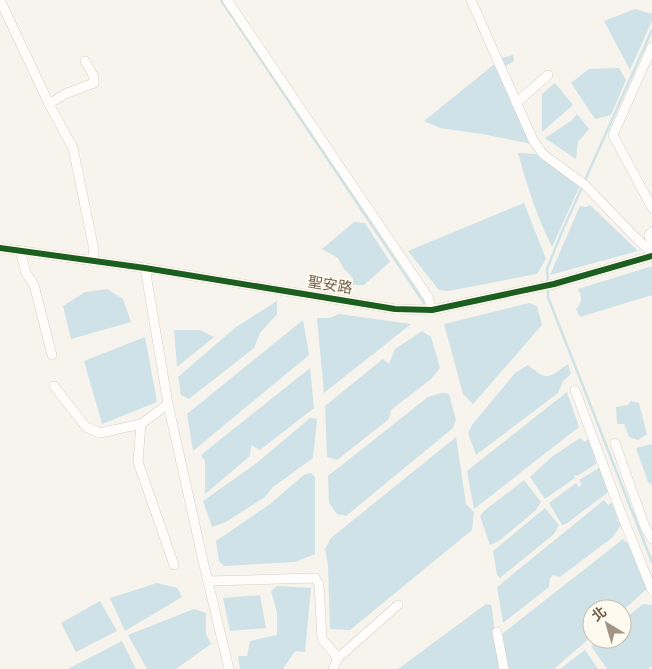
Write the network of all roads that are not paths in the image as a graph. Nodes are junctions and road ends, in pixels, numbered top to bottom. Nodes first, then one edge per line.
1 (0, 0) edge
2 (227, 0) edge
3 (471, 0) edge
4 (652, 47) edge
5 (85, 61) dead end
6 (548, 75) dead end
7 (516, 103) junction
8 (49, 104) junction
9 (652, 208) edge
10 (652, 232) edge
11 (652, 246) edge
12 (0, 248) edge
13 (20, 250) junction
14 (652, 254) edge
15 (92, 261) junction
16 (145, 268) junction
17 (432, 310) junction
18 (52, 355) dead end
19 (54, 386) dead end
20 (575, 390) dead end
21 (168, 404) junction
22 (141, 424) junction
23 (615, 443) dead end
24 (652, 539) edge
25 (174, 565) dead end
26 (208, 581) junction
27 (652, 590) edge
28 (398, 605) dead end
29 (497, 632) dead end
30 (338, 658) junction
31 (229, 669) edge
32 (333, 669) edge
33 (504, 669) edge

1 - 8 street
2 - 17 street
3 - 7 street
4 - 9 street
5 - 8 street
6 - 7 street
7 - 14 street
8 - 15 street
10 - 11 street
12 - 13 street, 聖安路
13 - 15 street, 聖安路
13 - 18 street
14 - 17 street, 聖安路
15 - 16 street, 聖安路
16 - 17 street, 聖安路
16 - 21 street
19 - 22 street
20 - 27 street
21 - 22 street
21 - 26 street
22 - 25 street
23 - 24 street
26 - 30 street
26 - 31 street
28 - 30 street
29 - 33 street
30 - 32 street

